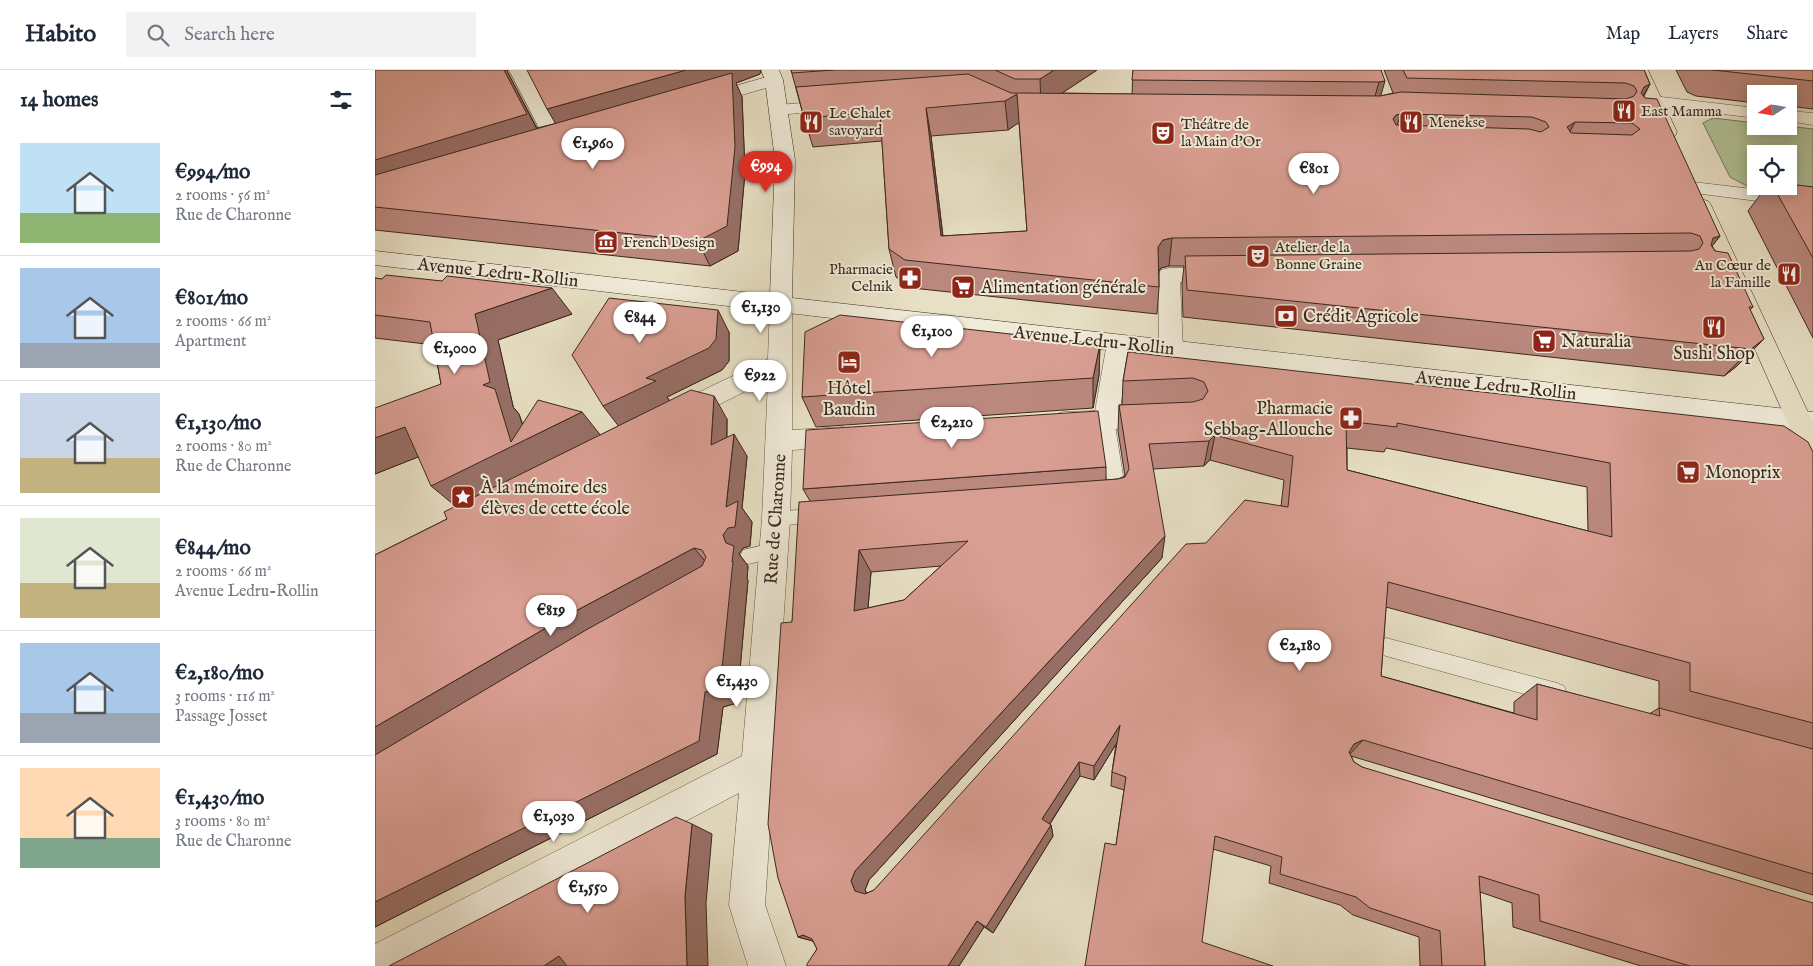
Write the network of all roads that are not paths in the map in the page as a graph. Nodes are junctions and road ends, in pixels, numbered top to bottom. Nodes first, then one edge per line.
1 (517, 70) edge
2 (1639, 70) edge
3 (772, 75) edge
4 (1653, 101) junction
5 (859, 103) edge
6 (691, 104) edge
7 (778, 110) junction
8 (1747, 112) edge
9 (1797, 117) edge
10 (1813, 119) edge
11 (557, 142) edge
12 (1693, 188) junction
13 (1813, 202) edge
14 (375, 258) edge
15 (1709, 272) edge
16 (1732, 273) junction
17 (1238, 274) edge
18 (781, 304) junction
19 (1119, 343) junction
20 (1171, 349) junction
21 (780, 364) junction
22 (1181, 416) edge
23 (1106, 419) junction
24 (1805, 420) edge
25 (1042, 423) edge
26 (654, 426) edge
27 (867, 435) edge
28 (779, 441) junction
29 (1813, 450) edge
30 (1087, 496) edge
31 (841, 514) edge
32 (776, 519) junction
33 (1386, 647) edge
34 (1576, 698) edge
35 (756, 766) junction
36 (375, 964) edge
37 (767, 966) edge

1 - 11 street
2 - 4 main road
3 - 6 street
3 - 7 street, Rue de Charonne
4 - 8 street
4 - 12 main road
5 - 7 street
7 - 18 street, Rue de Charonne
9 - 10 street
12 - 13 street
12 - 16 main road
14 - 18 street, Avenue Ledru-Rollin
15 - 16 street
16 - 24 main road
17 - 20 street
18 - 19 street, Avenue Ledru-Rollin
18 - 21 street, Rue de Charonne
19 - 20 street, Avenue Ledru-Rollin
19 - 23 street
20 - 24 street, Avenue Ledru-Rollin
21 - 26 street
21 - 28 street, Rue de Charonne
22 - 23 street
23 - 25 street
23 - 30 lane
24 - 29 main road
27 - 28 street
28 - 32 street, Rue de Charonne
31 - 32 lane
32 - 35 street, Rue de Charonne
33 - 34 lane
35 - 36 street
35 - 37 street, Rue de Charonne

